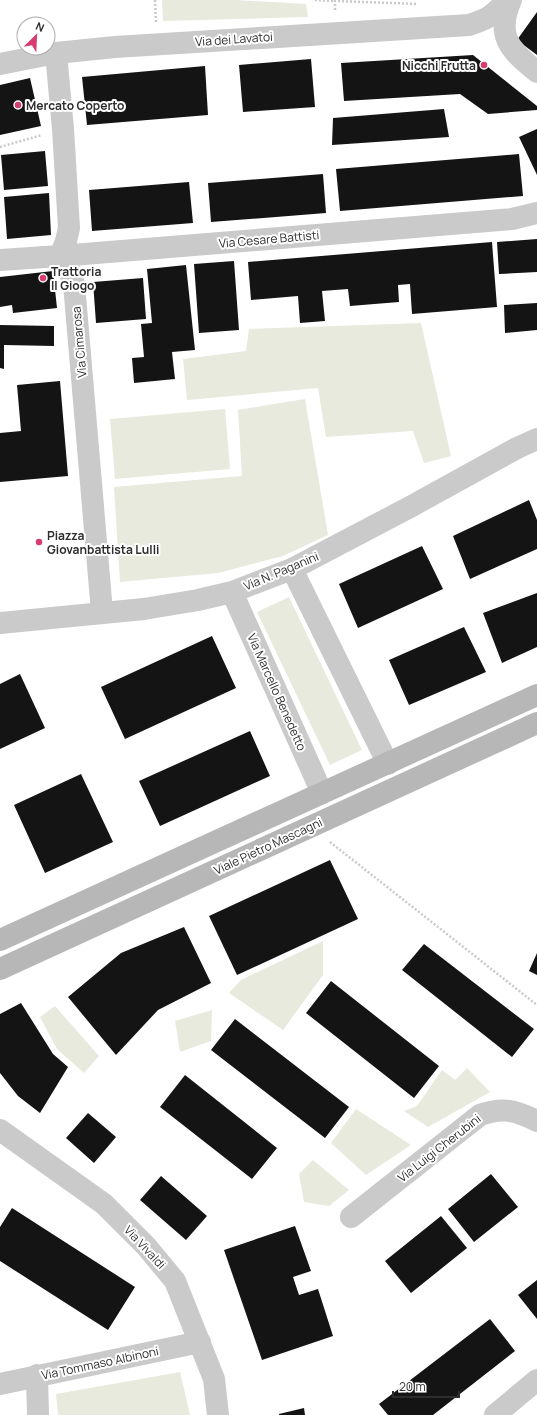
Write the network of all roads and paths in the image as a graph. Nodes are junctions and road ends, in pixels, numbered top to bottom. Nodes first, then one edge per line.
1 (155, 0) edge
2 (315, 0) edge
3 (507, 0) edge
4 (510, 0) edge
5 (334, 1) junction
6 (420, 4) dead end
7 (336, 14) dead end
8 (157, 28) dead end
9 (56, 53) joint
10 (41, 56) edge
11 (0, 64) edge
12 (537, 72) edge
13 (63, 129) junction
14 (0, 147) edge
15 (537, 213) edge
16 (60, 256) junction
17 (0, 260) edge
18 (537, 439) edge
19 (292, 569) junction
20 (232, 592) junction
21 (102, 612) junction
22 (0, 623) edge
23 (537, 695) edge
24 (537, 723) edge
25 (388, 764) junction
26 (322, 793) junction
27 (328, 841) dead end
28 (0, 940) edge
29 (0, 969) edge
30 (537, 1005) edge
31 (537, 1121) edge
32 (0, 1130) edge
33 (351, 1217) dead end
34 (200, 1342) junction
35 (37, 1375) junction
36 (537, 1380) edge
37 (0, 1384) edge
38 (38, 1415) edge
39 (218, 1415) edge
40 (496, 1415) edge

1 - 8 path
2 - 5 path
3 - 9 street, Via dei Lavatoi
4 - 12 street
5 - 6 path
5 - 7 path
9 - 13 street
10 - 11 street, Via dei Lavatoi
13 - 14 path
13 - 16 street
15 - 16 street, Via Cesare Battisti
16 - 17 street, Via Cesare Battisti
16 - 21 street, Via Cimarosa
18 - 19 street, Via N. Paganini
19 - 20 street, Via N. Paganini
19 - 25 street
20 - 21 street, Via N. Paganini
20 - 26 street, Via Marcello Benedetto
21 - 22 street, Via N. Paganini
23 - 25 main road
24 - 29 main road, Viale Pietro Mascagni
25 - 26 main road
26 - 28 main road
27 - 30 path
31 - 33 street, Via Luigi Cherubini
32 - 34 street, Via Vivaldi
34 - 35 street, Via Tommaso Albinoni
34 - 39 street, Via Vivaldi
35 - 37 street, Via Tommaso Albinoni
35 - 38 street
36 - 40 street

